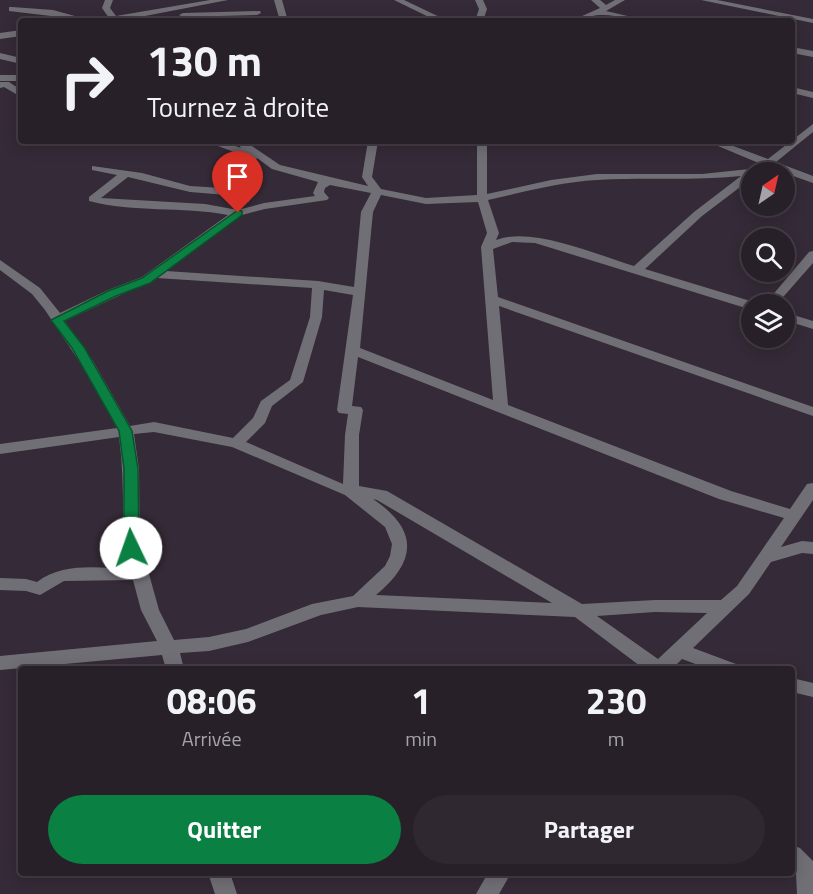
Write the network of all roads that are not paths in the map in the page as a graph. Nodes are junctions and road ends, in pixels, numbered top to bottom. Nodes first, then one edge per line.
1 (33, 0) edge
2 (109, 0) edge
3 (224, 0) edge
4 (278, 0) edge
5 (479, 0) edge
6 (595, 0) edge
7 (621, 0) edge
8 (705, 0) edge
9 (403, 1) edge
10 (255, 2) dead end
11 (0, 7) edge
12 (12, 9) junction
13 (602, 10) junction
14 (139, 13) junction
15 (255, 17) edge
16 (77, 18) edge
17 (113, 18) edge
18 (121, 18) edge
19 (283, 18) edge
20 (438, 18) edge
21 (480, 18) edge
22 (582, 18) edge
23 (633, 18) edge
24 (813, 21) edge
25 (18, 33) edge
26 (0, 36) edge
27 (795, 51) edge
28 (813, 54) edge
29 (0, 56) edge
30 (18, 60) edge
31 (18, 78) edge
32 (3, 81) edge
33 (795, 91) edge
34 (18, 92) edge
35 (813, 94) edge
36 (813, 127) edge
37 (795, 142) edge
38 (219, 144) edge
39 (244, 144) edge
40 (372, 144) edge
41 (482, 144) edge
42 (718, 144) edge
43 (792, 144) edge
44 (256, 156) junction
45 (763, 162) edge
46 (770, 162) edge
47 (96, 168) dead end
48 (126, 173) junction
49 (741, 174) edge
50 (795, 174) edge
51 (813, 180) edge
52 (328, 181) junction
53 (741, 182) edge
54 (377, 191) junction
55 (244, 193) junction
56 (482, 198) junction
57 (242, 211) junction
58 (487, 247) junction
59 (813, 255) edge
60 (3, 267) edge
61 (637, 270) junction
62 (157, 273) junction
63 (318, 285) junction
64 (359, 292) junction
65 (780, 294) edge
66 (493, 300) junction
67 (741, 303) edge
68 (795, 319) edge
69 (57, 320) junction
70 (813, 325) edge
71 (352, 350) junction
72 (501, 407) junction
73 (813, 412) edge
74 (126, 431) junction
75 (236, 443) junction
76 (0, 449) edge
77 (813, 488) edge
78 (351, 492) junction
79 (794, 515) junction
80 (813, 548) edge
81 (765, 558) junction
82 (140, 574) junction
83 (0, 584) edge
84 (358, 601) junction
85 (727, 607) junction
86 (579, 611) junction
87 (170, 649) junction
88 (680, 651) junction
89 (0, 663) edge
90 (174, 666) edge
91 (655, 666) edge
92 (662, 666) edge
93 (721, 666) edge
94 (795, 686) edge
95 (813, 690) edge
96 (795, 858) edge
97 (220, 876) edge
98 (499, 876) edge
99 (226, 894) edge
100 (486, 894) edge
101 (808, 894) edge

1 - 12 street
2 - 17 street
3 - 14 street
4 - 19 street
5 - 21 street
6 - 13 street
7 - 13 street
8 - 24 street
9 - 20 street
10 - 15 street
11 - 12 street
12 - 16 street
13 - 22 street
13 - 23 street
14 - 15 street
14 - 18 street
25 - 26 street
27 - 28 street
29 - 30 street
31 - 32 street
32 - 34 street
33 - 35 street
36 - 37 street
38 - 44 street
39 - 44 street
40 - 54 street
41 - 56 street
42 - 45 street
43 - 46 street
44 - 52 street
44 - 55 street
47 - 48 street
48 - 55 street
48 - 57 street
49 - 56 street
50 - 51 street
52 - 54 street
52 - 57 street
53 - 61 street
54 - 56 street
54 - 64 street
55 - 57 street
56 - 58 street
57 - 62 street
58 - 61 street
58 - 66 street
59 - 65 street
60 - 69 street
61 - 67 street
62 - 63 street
62 - 69 street
63 - 64 street
63 - 75 street
64 - 71 street
66 - 72 street
66 - 73 street
68 - 70 street
69 - 74 street
71 - 72 street
71 - 78 street
72 - 79 street
74 - 75 street
74 - 76 street
74 - 82 street
75 - 78 street
77 - 79 street
78 - 84 street
78 - 86 street
79 - 81 street
80 - 81 street
81 - 85 street
82 - 83 street
82 - 87 street
84 - 86 street
84 - 87 street
85 - 86 street
85 - 88 street
86 - 91 street
87 - 89 street
87 - 90 street
88 - 92 street
88 - 93 street
94 - 95 street
96 - 101 street
97 - 99 street
98 - 100 street

